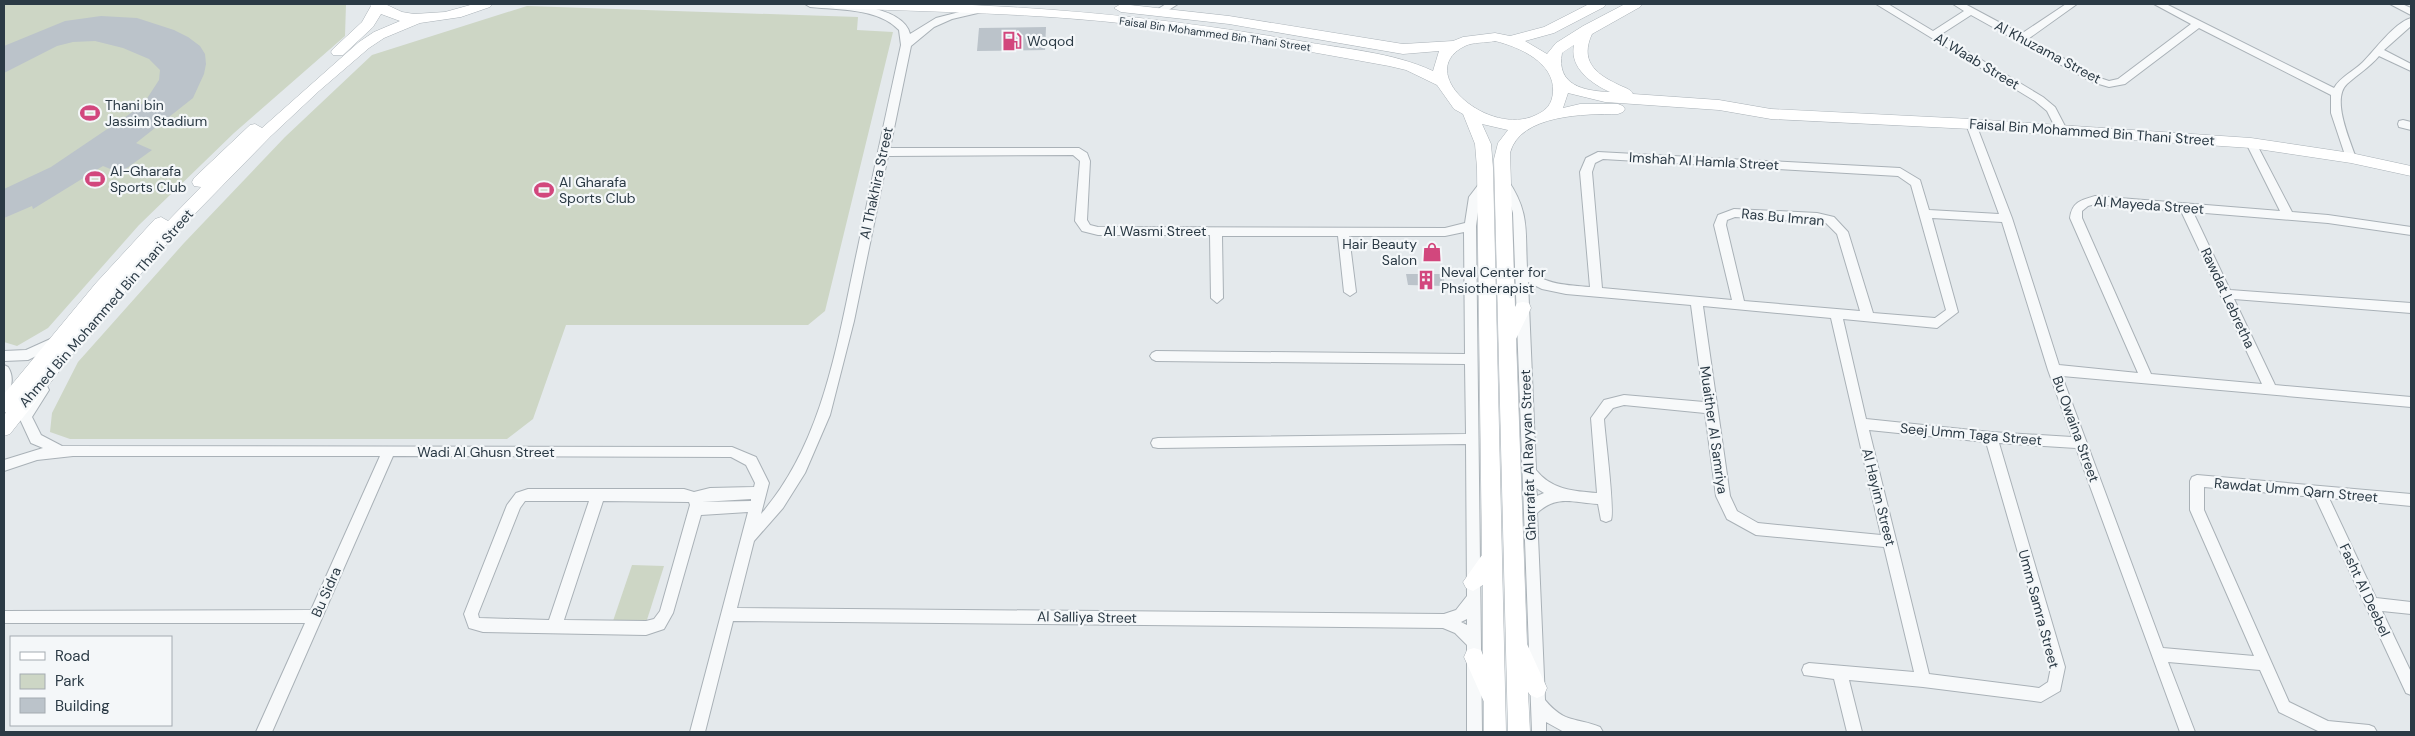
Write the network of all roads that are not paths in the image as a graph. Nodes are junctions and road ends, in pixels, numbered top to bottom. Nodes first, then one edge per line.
1 (485, 4) edge
2 (810, 4) edge
3 (835, 4) edge
4 (1061, 4) edge
5 (1599, 4) edge
6 (1635, 4) edge
7 (1882, 4) edge
8 (1958, 4) edge
9 (2072, 4) edge
10 (2159, 4) edge
11 (2395, 4) edge
12 (378, 5) edge
13 (1167, 7) edge
14 (1184, 9) edge
15 (979, 10) junction
16 (1971, 11) junction
17 (2411, 12) edge
18 (418, 18) junction
19 (2411, 21) edge
20 (2198, 24) junction
21 (1588, 29) junction
22 (1934, 35) junction
23 (2021, 39) junction
24 (1512, 40) junction
25 (906, 45) junction
26 (1452, 45) junction
27 (2378, 52) junction
28 (1552, 68) junction
29 (2411, 68) edge
30 (1441, 81) junction
31 (1559, 83) junction
32 (2336, 93) junction
33 (1638, 99) junction
34 (1712, 110) junction
35 (1470, 114) junction
36 (1544, 118) junction
37 (1524, 124) junction
38 (1972, 124) junction
39 (2062, 130) junction
40 (2251, 143) junction
41 (882, 152) junction
42 (2351, 158) junction
43 (2411, 171) edge
44 (1494, 182) junction
45 (2185, 207) junction
46 (1925, 214) junction
47 (2288, 216) junction
48 (2006, 218) junction
49 (1470, 226) junction
50 (2411, 231) edge
51 (1216, 232) junction
52 (1343, 232) junction
53 (1521, 270) junction
54 (1547, 287) junction
55 (1350, 292) dead end
56 (1596, 292) junction
57 (2226, 294) junction
58 (1217, 298) dead end
59 (1696, 301) junction
60 (1523, 304) junction
61 (1739, 305) junction
62 (2411, 308) edge
63 (1836, 314) junction
64 (1868, 317) junction
65 (1508, 339) junction
66 (57, 341) junction
67 (74, 342) junction
68 (4, 356) edge
69 (1156, 356) dead end
70 (1471, 359) junction
71 (4, 370) edge
72 (2054, 370) junction
73 (2147, 379) junction
74 (4, 389) edge
75 (2271, 390) junction
76 (2411, 402) edge
77 (4, 406) edge
78 (1711, 408) junction
79 (1861, 424) junction
80 (4, 429) edge
81 (1991, 437) junction
82 (1472, 439) junction
83 (1158, 443) dead end
84 (2080, 443) junction
85 (60, 450) junction
86 (388, 452) junction
87 (4, 466) edge
88 (1529, 472) junction
89 (2318, 492) junction
90 (1557, 494) junction
91 (598, 495) junction
92 (759, 499) junction
93 (1605, 500) junction
94 (2411, 500) edge
95 (695, 503) junction
96 (1530, 511) junction
97 (1606, 516) dead end
98 (749, 538) junction
99 (1890, 542) junction
100 (1492, 559) junction
101 (1473, 591) junction
102 (2372, 604) junction
103 (2411, 608) edge
104 (729, 614) junction
105 (316, 616) junction
106 (4, 617) edge
107 (1444, 621) junction
108 (554, 627) junction
109 (1516, 644) junction
110 (1474, 649) junction
111 (2159, 654) junction
112 (2265, 664) junction
113 (1809, 670) dead end
114 (1840, 672) junction
115 (1923, 680) junction
116 (2411, 688) edge
117 (1538, 695) junction
118 (1494, 703) junction
119 (1571, 731) edge
120 (264, 732) edge
121 (698, 732) edge
122 (1475, 732) edge
123 (1495, 732) edge
124 (1519, 732) edge
125 (1539, 732) edge
126 (1595, 732) edge
127 (1854, 732) edge
128 (2187, 732) edge
129 (2369, 732) edge

1 - 18 street
2 - 25 street
3 - 15 street, Faisal Bin Mohammed Bin Thani Street
4 - 13 street, Faisal Bin Mohammed Bin Thani Street
5 - 24 street
6 - 21 street
7 - 22 street, Al Waab Street
8 - 16 street, Al Khuzama Street
9 - 23 street
10 - 20 street
11 - 17 street
12 - 18 street
12 - 66 street, Ahmed Bin Mohammed Bin Thani Street
13 - 14 street, Faisal Bin Mohammed Bin Thani Street
14 - 26 street, Faisal Bin Mohammed Bin Thani Street
15 - 25 street
15 - 30 street, Faisal Bin Mohammed Bin Thani Street
16 - 22 street
16 - 23 street, Al Khuzama Street
18 - 67 street, Ahmed Bin Mohammed Bin Thani Street
19 - 27 street
20 - 23 street, Al Khuzama Street
20 - 32 street
21 - 28 street
21 - 33 street
22 - 39 street, Al Waab Street
24 - 26 street
24 - 28 street
25 - 41 street, Al Thakhira Street
26 - 30 street
27 - 29 street
27 - 32 street
28 - 31 street
30 - 35 street
31 - 33 street, Faisal Bin Mohammed Bin Thani Street
31 - 36 street
32 - 42 street
33 - 34 street, Faisal Bin Mohammed Bin Thani Street
34 - 36 street, Faisal Bin Mohammed Bin Thani Street
34 - 38 street, Faisal Bin Mohammed Bin Thani Street
35 - 37 street
35 - 44 street, Gharrafat Al Rayyan Street
36 - 37 street
37 - 44 street, Gharrafat Al Rayyan Street
38 - 39 street, Faisal Bin Mohammed Bin Thani Street
38 - 48 street, Bu Owaina Street
39 - 40 street, Faisal Bin Mohammed Bin Thani Street
40 - 42 street, Faisal Bin Mohammed Bin Thani Street
40 - 47 street
41 - 51 street, Al Wasmi Street
41 - 98 street, Al Thakhira Street
42 - 43 street, Faisal Bin Mohammed Bin Thani Street
44 - 49 street
44 - 53 street, Gharrafat Al Rayyan Street
44 - 65 street, Gharrafat Al Rayyan Street
44 - 100 street, Gharrafat Al Rayyan Street
45 - 47 street, Al Mayeda Street
45 - 57 street, Rawdat Lebretha
45 - 73 street, Al Mayeda Street
46 - 48 street
46 - 56 street, Imshah Al Hamla Street
46 - 64 street, Imshah Al Hamla Street
47 - 50 street, Al Mayeda Street
48 - 72 street, Bu Owaina Street
49 - 52 street, Al Wasmi Street
49 - 70 street
51 - 52 street, Al Wasmi Street
51 - 58 street
52 - 55 street
53 - 54 street, Imshah Al Hamla Street
53 - 60 street, Gharrafat Al Rayyan Street
54 - 56 street, Imshah Al Hamla Street
54 - 60 street
56 - 59 street, Imshah Al Hamla Street
57 - 62 street
57 - 75 street, Rawdat Lebretha
59 - 61 street, Imshah Al Hamla Street
59 - 78 street, Muaither Al Samriya
60 - 65 street
60 - 88 street, Gharrafat Al Rayyan Street
61 - 63 street, Imshah Al Hamla Street
61 - 64 street, Ras Bu Imran
63 - 64 street, Imshah Al Hamla Street
63 - 79 street, Al Hayim Street
65 - 109 street, Gharrafat Al Rayyan Street
66 - 68 street
66 - 77 street, Ahmed Bin Mohammed Bin Thani Street
67 - 80 street, Ahmed Bin Mohammed Bin Thani Street
67 - 85 street, Wadi Al Ghusn Street
69 - 70 street
70 - 82 street
71 - 74 street
72 - 73 street
72 - 84 street, Bu Owaina Street
73 - 75 street
75 - 76 street
78 - 93 street
78 - 99 street, Muaither Al Samriya
79 - 81 street, Seej Umm Taga Street
79 - 99 street, Al Hayim Street
81 - 84 street, Seej Umm Taga Street
81 - 115 street, Umm Samra Street
82 - 83 street
82 - 101 street
84 - 111 street, Bu Owaina Street
85 - 86 street, Wadi Al Ghusn Street
85 - 87 street, Wadi Al Ghusn Street
86 - 92 street, Wadi Al Ghusn Street
86 - 105 street, Bu Sidra
88 - 90 street
88 - 96 street, Gharrafat Al Rayyan Street
89 - 94 street, Rawdat Umm Qarn Street
89 - 102 street, Fasht Al Deebel
89 - 112 street, Rawdat Umm Qarn Street
90 - 93 street
90 - 96 street
91 - 95 street
91 - 108 street
91 - 108 street
92 - 95 street
92 - 98 street, Wadi Al Ghusn Street
93 - 97 street
95 - 108 street
96 - 117 street, Gharrafat Al Rayyan Street
98 - 104 street, Wadi Al Ghusn Street
99 - 115 street, Al Hayim Street
100 - 101 street
100 - 118 street, Gharrafat Al Rayyan Street
101 - 107 street, Al Salliya Street
101 - 110 street
102 - 103 street
102 - 116 street, Fasht Al Deebel
104 - 107 street, Al Salliya Street
104 - 121 street, Wadi Al Ghusn Street
105 - 106 street
105 - 120 street, Bu Sidra
107 - 110 street, Al Salliya Street
109 - 117 street
109 - 124 street, Gharrafat Al Rayyan Street
110 - 118 street
110 - 122 street
111 - 112 street
111 - 128 street, Bu Owaina Street
112 - 129 street, Rawdat Umm Qarn Street
113 - 114 street, Umm Samra Street
114 - 115 street, Umm Samra Street
114 - 127 street
117 - 119 street
117 - 125 street, Gharrafat Al Rayyan Street
118 - 123 street, Gharrafat Al Rayyan Street
119 - 126 street

